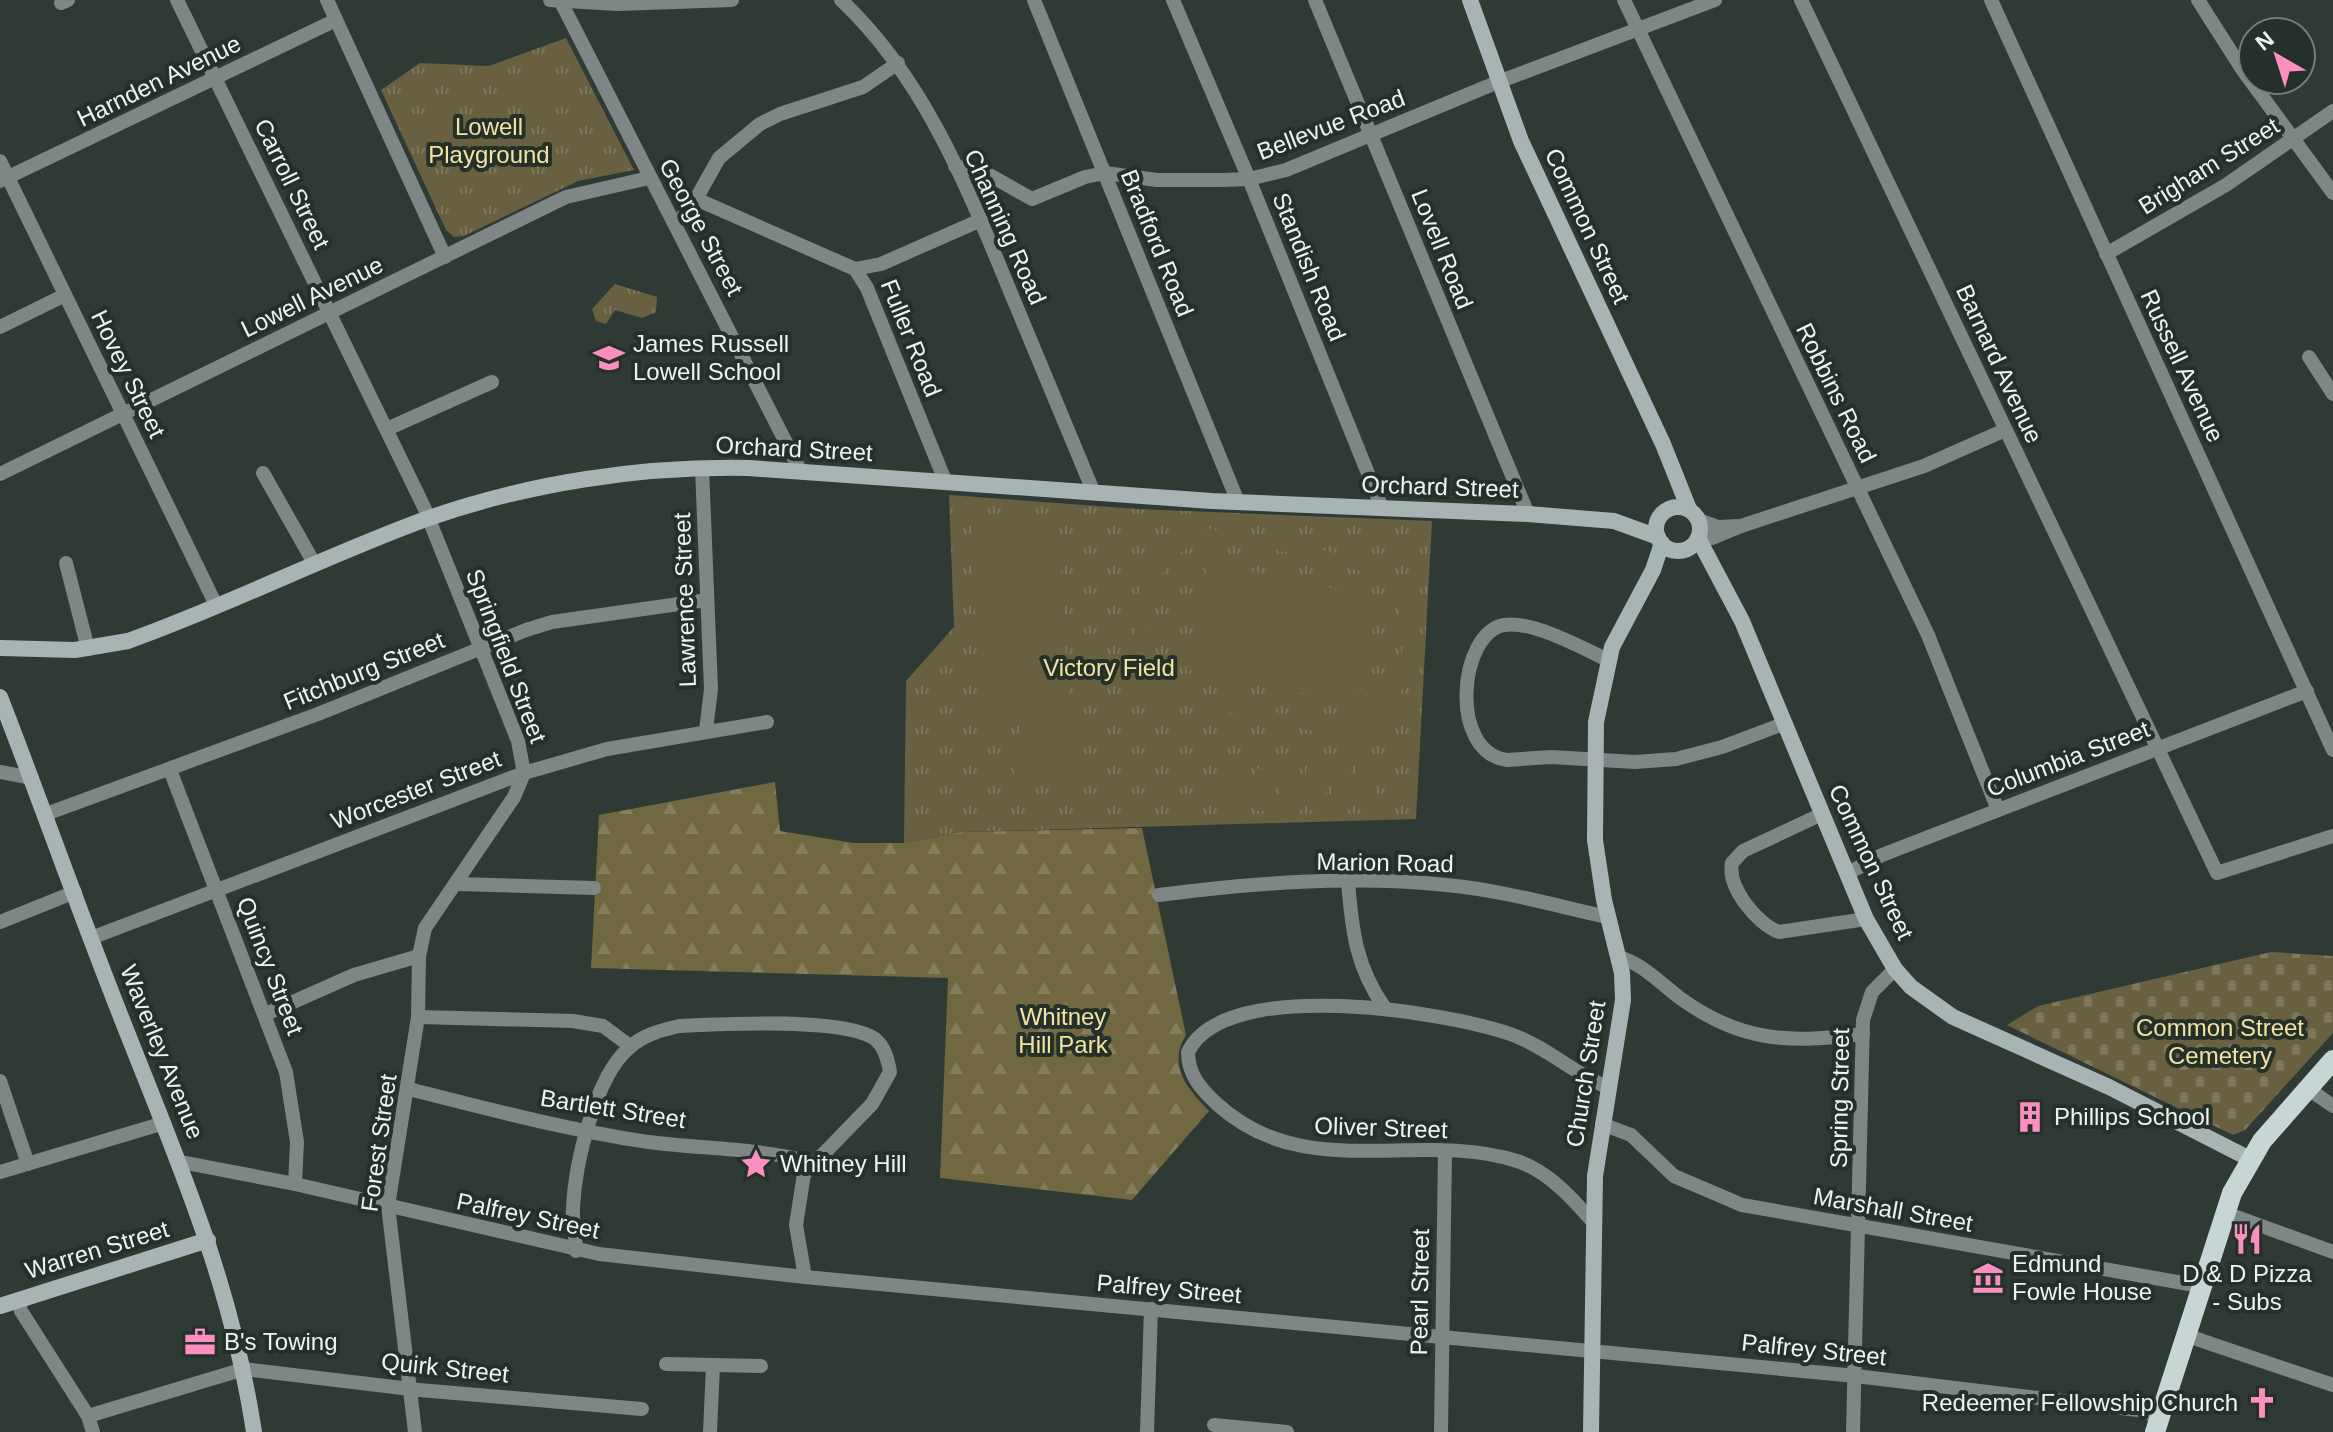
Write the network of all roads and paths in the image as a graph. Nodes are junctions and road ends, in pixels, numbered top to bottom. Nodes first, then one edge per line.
1 (177, 0) edge
2 (327, 0) edge
3 (732, 0) edge
4 (841, 0) edge
5 (1034, 0) edge
6 (1173, 0) edge
7 (1315, 0) edge
8 (1470, 0) edge
9 (1624, 0) edge
10 (1715, 0) edge
11 (1801, 0) edge
12 (1991, 0) edge
13 (2198, 0) edge
14 (556, 1) edge
15 (336, 20) junction
16 (1637, 30) junction
17 (898, 63) junction
18 (215, 78) junction
19 (1498, 82) junction
20 (2333, 111) edge
21 (1372, 135) junction
22 (2293, 139) junction
23 (0, 161) edge
24 (955, 166) junction
25 (1105, 173) junction
26 (649, 178) junction
27 (1249, 179) junction
28 (4, 180) edge
29 (2333, 193) edge
30 (696, 199) junction
31 (981, 220) junction
32 (677, 224) junction
33 (449, 254) junction
34 (2106, 254) junction
35 (855, 269) junction
36 (65, 295) junction
37 (330, 313) junction
38 (0, 327) edge
39 (2309, 357) dead end
40 (492, 382) dead end
41 (2333, 394) edge
42 (122, 415) junction
43 (387, 429) junction
44 (2005, 430) junction
45 (1672, 467) junction
46 (702, 468) junction
47 (801, 472) junction
48 (263, 473) dead end
49 (0, 474) edge
50 (946, 483) junction
51 (1857, 488) junction
52 (1094, 493) junction
53 (1238, 502) junction
54 (1382, 508) junction
55 (1664, 512) junction
56 (1528, 514) junction
57 (429, 518) junction
58 (1614, 521) junction
59 (1696, 526) junction
60 (1660, 540) junction
61 (1682, 550) junction
62 (66, 563) dead end
63 (314, 563) junction
64 (1720, 580) junction
65 (1641, 592) junction
66 (707, 600) junction
67 (216, 605) junction
68 (481, 647) junction
69 (0, 648) edge
70 (88, 649) junction
71 (1608, 660) junction
72 (2307, 691) junction
73 (0, 697) edge
74 (767, 722) dead end
75 (1783, 724) junction
76 (706, 730) junction
77 (2156, 748) junction
78 (2333, 750) edge
79 (1595, 761) junction
80 (170, 770) junction
81 (0, 772) edge
82 (524, 773) junction
83 (32, 778) junction
84 (1998, 810) junction
85 (46, 814) junction
86 (1822, 814) junction
87 (2333, 836) edge
88 (1848, 873) junction
89 (1348, 882) junction
90 (456, 884) junction
91 (594, 888) dead end
92 (216, 889) junction
93 (75, 892) junction
94 (1159, 895) dead end
95 (1607, 917) junction
96 (1866, 919) junction
97 (0, 922) edge
98 (91, 938) junction
99 (419, 956) junction
100 (1619, 957) junction
101 (1895, 969) junction
102 (1385, 1008) junction
103 (266, 1014) junction
104 (418, 1017) junction
105 (1863, 1034) junction
106 (630, 1046) junction
107 (2333, 1060) edge
108 (0, 1081) edge
109 (1609, 1088) junction
110 (2307, 1088) junction
111 (409, 1089) junction
112 (2333, 1106) edge
113 (164, 1123) junction
114 (1602, 1124) junction
115 (588, 1130) junction
116 (1445, 1152) junction
117 (2250, 1159) junction
118 (181, 1162) junction
119 (811, 1162) junction
120 (28, 1164) junction
121 (0, 1172) edge
122 (295, 1184) junction
123 (388, 1206) junction
124 (2223, 1212) junction
125 (1593, 1222) junction
126 (1859, 1227) junction
127 (208, 1240) junction
128 (576, 1251) junction
129 (2333, 1252) edge
130 (805, 1277) junction
131 (2200, 1286) junction
132 (19, 1300) junction
133 (0, 1306) edge
134 (1151, 1309) junction
135 (2185, 1335) junction
136 (1442, 1337) junction
137 (1592, 1350) junction
138 (666, 1364) dead end
139 (713, 1366) junction
140 (761, 1366) dead end
141 (244, 1369) junction
142 (1856, 1376) junction
143 (2333, 1385) edge
144 (410, 1388) junction
145 (642, 1409) dead end
146 (88, 1416) junction
147 (2157, 1424) edge
148 (1214, 1425) dead end
149 (93, 1432) edge
150 (254, 1432) edge
151 (415, 1432) edge
152 (710, 1432) edge
153 (1147, 1432) edge
154 (1287, 1432) edge
155 (1441, 1432) edge
156 (1591, 1432) edge
157 (1853, 1432) edge

1 - 18 street, Carroll Street
2 - 15 street
3 - 14 street
4 - 17 street, Channing Road
5 - 25 street, Bradford Road
6 - 27 street, Standish Road
7 - 21 street, Lovell Road
8 - 19 main road, Common Street
9 - 16 street, Robbins Road
10 - 16 street, Bellevue Road
11 - 44 street, Barnard Avenue
12 - 34 street, Russell Avenue
13 - 22 street
14 - 26 street, George Street
15 - 18 street, Harnden Avenue
15 - 33 street
16 - 19 street, Bellevue Road
16 - 51 street, Robbins Road
17 - 24 street, Channing Road
17 - 30 street
18 - 28 street, Harnden Avenue
18 - 37 street, Carroll Street
19 - 21 street, Bellevue Road
19 - 45 main road, Common Street
20 - 22 street, Brigham Street
21 - 27 street, Bellevue Road
21 - 56 street, Lovell Road
22 - 29 street
22 - 34 street, Brigham Street
23 - 28 street, Hovey Street
24 - 25 street, Bellevue Road
24 - 31 street, Channing Road
25 - 27 street, Bellevue Road
25 - 53 street, Bradford Road
26 - 32 street, George Street
26 - 33 street, Lowell Avenue
27 - 54 street, Standish Road
28 - 36 street, Hovey Street
30 - 32 street
30 - 35 street, Fuller Road
31 - 35 street
31 - 52 street, Channing Road
32 - 47 street, George Street
33 - 37 street, Lowell Avenue
34 - 72 street, Russell Avenue
35 - 50 street, Fuller Road
36 - 38 street
36 - 42 street, Hovey Street
37 - 42 street, Lowell Avenue
37 - 43 street, Carroll Street
39 - 41 street
40 - 43 street
42 - 49 street, Lowell Avenue
42 - 67 street, Hovey Street
43 - 57 street, Carroll Street
44 - 51 street
44 - 77 street, Barnard Avenue
45 - 55 main road
45 - 59 main road, Common Street
46 - 47 main road, Orchard Street
46 - 57 main road, Orchard Street
46 - 66 street, Lawrence Street
47 - 50 main road, Orchard Street
48 - 63 street
50 - 52 main road, Orchard Street
51 - 59 street
51 - 84 street, Robbins Road
52 - 53 main road, Orchard Street
53 - 54 main road, Orchard Street
54 - 56 main road, Orchard Street
55 - 58 main road, Orchard Street
55 - 59 main road
55 - 60 main road
56 - 58 main road, Orchard Street
57 - 63 main road, Orchard Street
57 - 68 street, Springfield Street
58 - 60 main road, Orchard Street
59 - 61 main road
59 - 64 main road, Common Street
60 - 61 main road
60 - 65 main road, Church Street
61 - 64 main road, Common Street
61 - 65 main road, Church Street
62 - 70 street
63 - 67 main road, Orchard Street
64 - 75 main road, Common Street
65 - 71 main road, Church Street
66 - 68 street, Fitchburg Street
66 - 76 street, Lawrence Street
67 - 70 main road, Orchard Street
68 - 80 street, Fitchburg Street
68 - 82 street, Springfield Street
69 - 70 main road, Orchard Street
71 - 79 main road, Church Street
71 - 79 street
72 - 77 street, Columbia Street
72 - 78 street, Russell Avenue
73 - 83 main road, Waverley Avenue
74 - 76 street, Worcester Street
75 - 79 street
75 - 86 main road, Common Street
76 - 82 street, Worcester Street
77 - 84 street, Columbia Street
77 - 87 street, Barnard Avenue
79 - 95 main road, Church Street
80 - 85 street, Fitchburg Street
80 - 92 street, Quincy Street
81 - 83 street
82 - 90 street, Springfield Street
82 - 92 street, Worcester Street
83 - 85 main road, Waverley Avenue
84 - 88 street, Columbia Street
85 - 93 main road, Waverley Avenue
86 - 88 main road, Common Street
86 - 96 street
88 - 96 main road, Common Street
89 - 94 street, Marion Road
89 - 95 street, Marion Road
89 - 102 street
90 - 91 street
90 - 99 street, Springfield Street
92 - 98 street, Worcester Street
92 - 103 street, Quincy Street
93 - 97 street
93 - 98 main road, Waverley Avenue
95 - 100 main road, Church Street
96 - 101 main road, Common Street
98 - 113 main road, Waverley Avenue
99 - 103 street
99 - 104 street, Forest Street
100 - 105 street
100 - 109 main road, Church Street
101 - 105 street, Spring Street
101 - 117 main road, Common Street
102 - 109 street
102 - 116 street, Oliver Street
103 - 122 street, Quincy Street
104 - 106 street
104 - 111 street, Forest Street
105 - 126 street, Spring Street
106 - 115 street
106 - 119 street
107 - 110 main road
108 - 120 street
109 - 114 main road, Church Street
110 - 112 street
110 - 117 main road
111 - 115 street, Bartlett Street
111 - 123 street, Forest Street
113 - 118 main road, Waverley Avenue
113 - 120 street
114 - 125 main road, Church Street
114 - 126 street, Marshall Street
115 - 119 street, Bartlett Street
115 - 128 street
116 - 125 street, Oliver Street
116 - 136 street, Pearl Street
117 - 124 main road
118 - 122 street, Palfrey Street
118 - 127 main road, Waverley Avenue
119 - 130 street
120 - 121 street
122 - 123 street, Palfrey Street
123 - 128 street, Palfrey Street
123 - 144 street, Forest Street
124 - 129 street
124 - 131 main road
125 - 137 main road, Church Street
126 - 131 street, Marshall Street
126 - 142 street, Spring Street
127 - 132 main road, Warren Street
127 - 141 main road, Waverley Avenue
128 - 130 street, Palfrey Street
130 - 134 street, Palfrey Street
131 - 135 main road
132 - 133 main road, Warren Street
132 - 146 street
134 - 136 street, Palfrey Street
134 - 153 street
135 - 143 street
135 - 147 main road
136 - 137 street, Palfrey Street
136 - 155 street, Pearl Street
137 - 142 street, Palfrey Street
137 - 156 main road, Church Street
138 - 139 street
139 - 140 street
139 - 152 street
141 - 144 street, Quirk Street
141 - 146 street
141 - 150 main road, Waverley Avenue
142 - 147 street, Palfrey Street
142 - 157 street, Spring Street
144 - 145 street, Quirk Street
144 - 151 street, Forest Street
146 - 149 street
148 - 154 street

